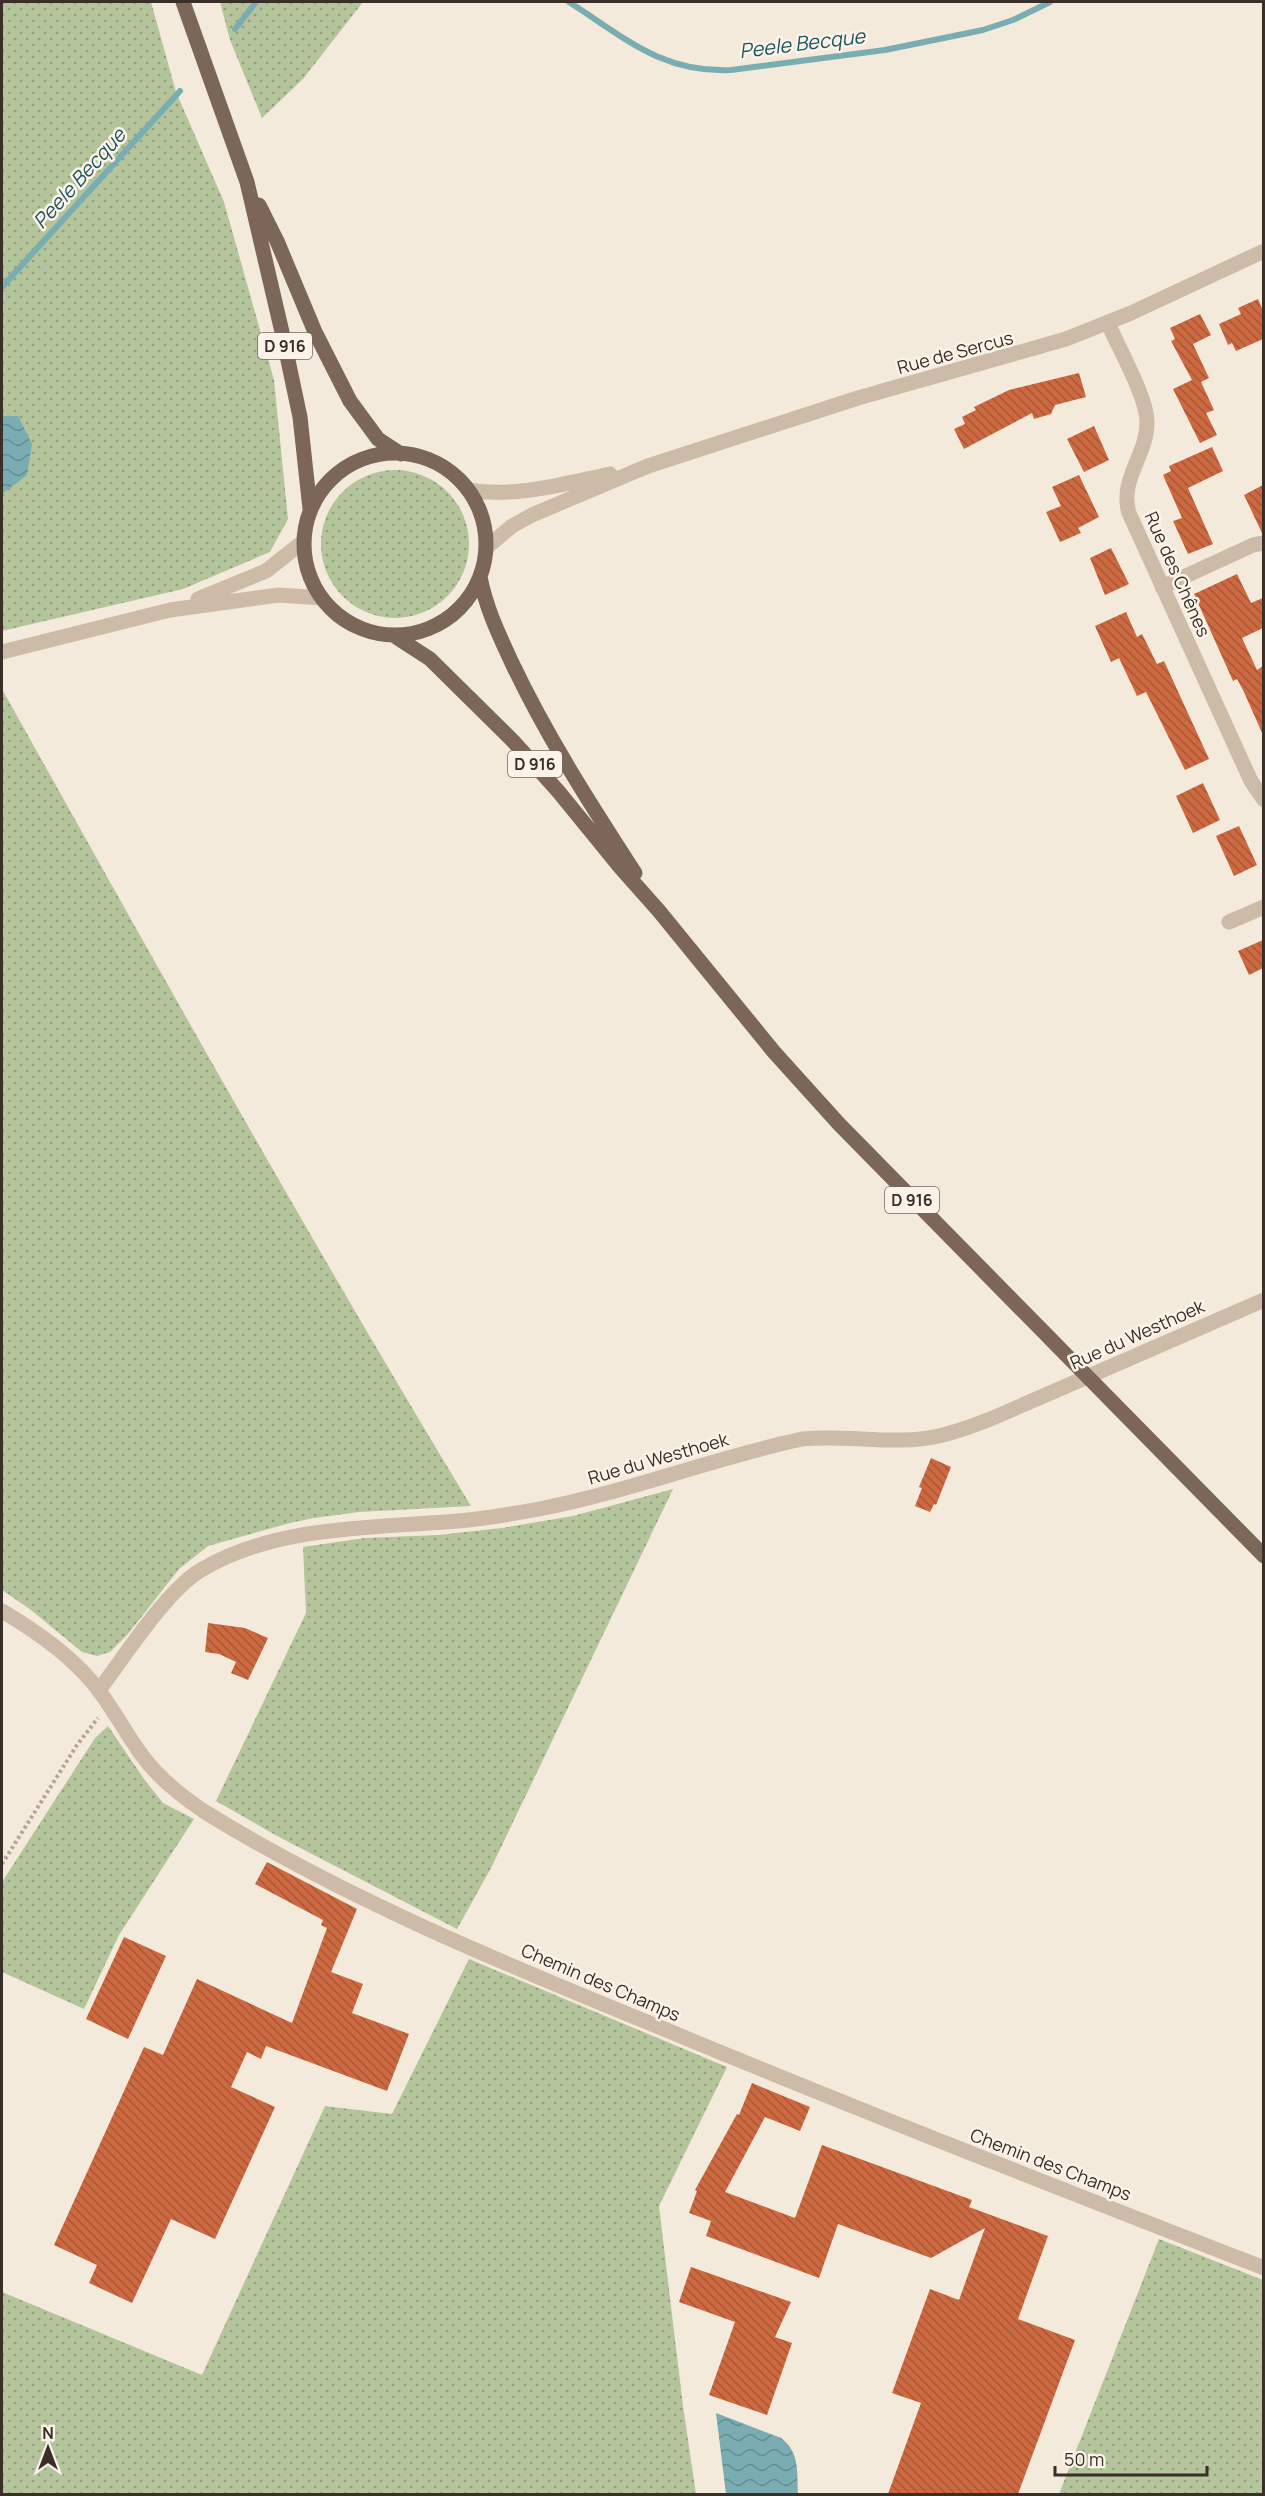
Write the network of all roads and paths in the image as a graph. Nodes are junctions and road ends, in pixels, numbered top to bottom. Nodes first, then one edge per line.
1 (183, 2) edge
2 (247, 182) junction
3 (1263, 251) edge
4 (1108, 323) junction
5 (401, 454) junction
6 (648, 466) junction
7 (468, 490) junction
8 (310, 512) junction
9 (304, 541) junction
10 (1263, 543) edge
11 (486, 548) junction
12 (480, 577) junction
13 (1162, 587) junction
14 (322, 598) junction
15 (170, 610) junction
16 (393, 635) junction
17 (2, 652) edge
18 (1263, 800) edge
19 (1263, 907) edge
20 (659, 911) junction
21 (1228, 922) dead end
22 (1263, 1300) edge
23 (1088, 1378) junction
24 (1263, 1556) edge
25 (2, 1611) edge
26 (99, 1690) junction
27 (110, 1709) junction
28 (2, 1863) edge
29 (1263, 2268) edge

1 - 2 main road, D 916
2 - 5 main road, D 916
2 - 8 main road, D 916
3 - 4 street, Rue de Sercus
4 - 6 street, Rue de Sercus
4 - 13 street, Rue des Chênes
5 - 7 main road
5 - 8 main road
6 - 7 street, Rue de Sercus
6 - 11 street, Rue de Sercus
7 - 11 main road
8 - 9 main road
9 - 14 main road
9 - 15 street
10 - 13 street
11 - 12 main road
12 - 16 main road
12 - 20 main road, D 916
13 - 18 street, Rue des Chênes
14 - 15 street
14 - 16 main road
15 - 17 street
16 - 20 main road, D 916
19 - 21 street
20 - 23 main road, D 916
22 - 23 street, Rue du Westhoek
23 - 24 main road, D 916
23 - 26 street, Rue du Westhoek
25 - 26 street, Chemin des Champs
26 - 27 street, Chemin des Champs
27 - 28 path
27 - 29 street, Chemin des Champs

